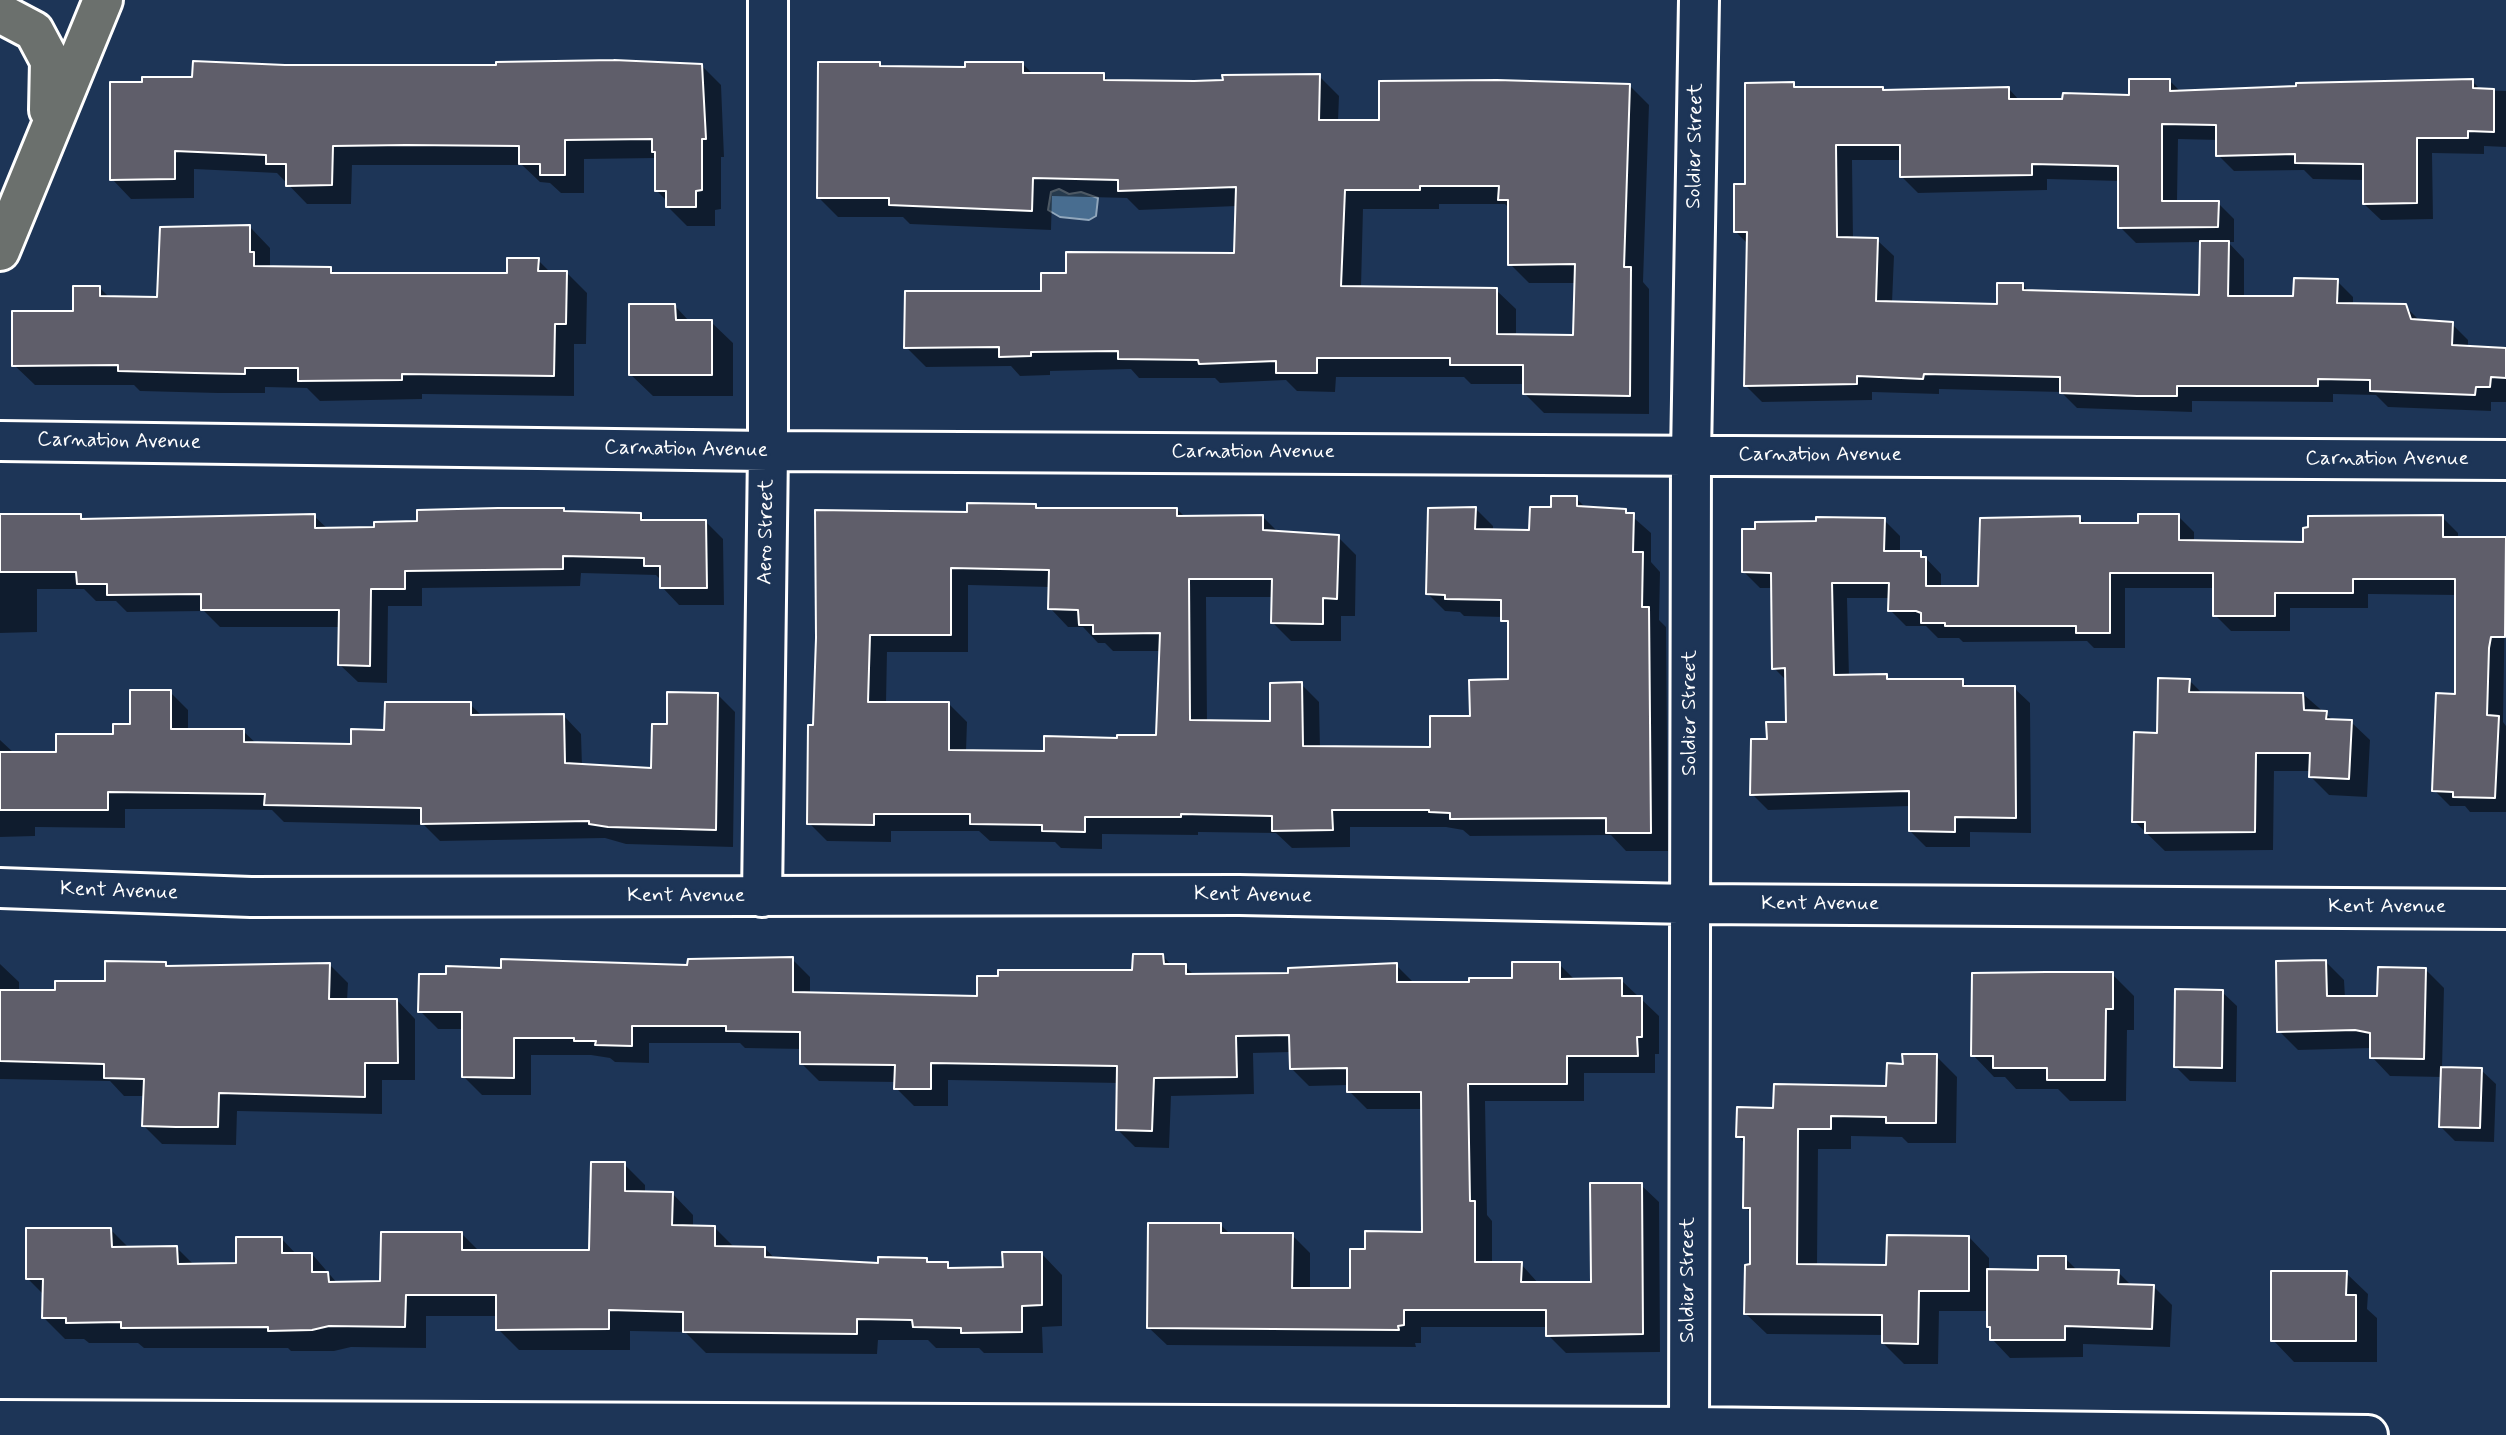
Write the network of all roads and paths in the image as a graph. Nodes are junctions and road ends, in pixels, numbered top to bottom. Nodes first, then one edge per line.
1 (103, 0) edge
2 (768, 0) edge
3 (1699, 0) edge
4 (0, 13) edge
5 (48, 134) junction
6 (0, 251) edge
7 (0, 441) edge
8 (768, 451) junction
9 (1691, 455) junction
10 (2506, 460) edge
11 (0, 888) edge
12 (762, 897) junction
13 (1691, 904) junction
14 (2506, 909) edge
15 (0, 1420) edge
16 (1689, 1427) junction
17 (2368, 1435) edge

1 - 5 main road
2 - 8 street, Aero Street
3 - 9 street, Soldier Street
4 - 5 main road
5 - 6 main road
7 - 8 street, Carnation Avenue
8 - 9 street, Carnation Avenue
8 - 12 street, Aero Street
9 - 10 street, Carnation Avenue
9 - 13 street, Soldier Street
11 - 12 street, Kent Avenue
12 - 13 street, Kent Avenue
13 - 14 street, Kent Avenue
13 - 16 street, Soldier Street
15 - 16 street
16 - 17 street

